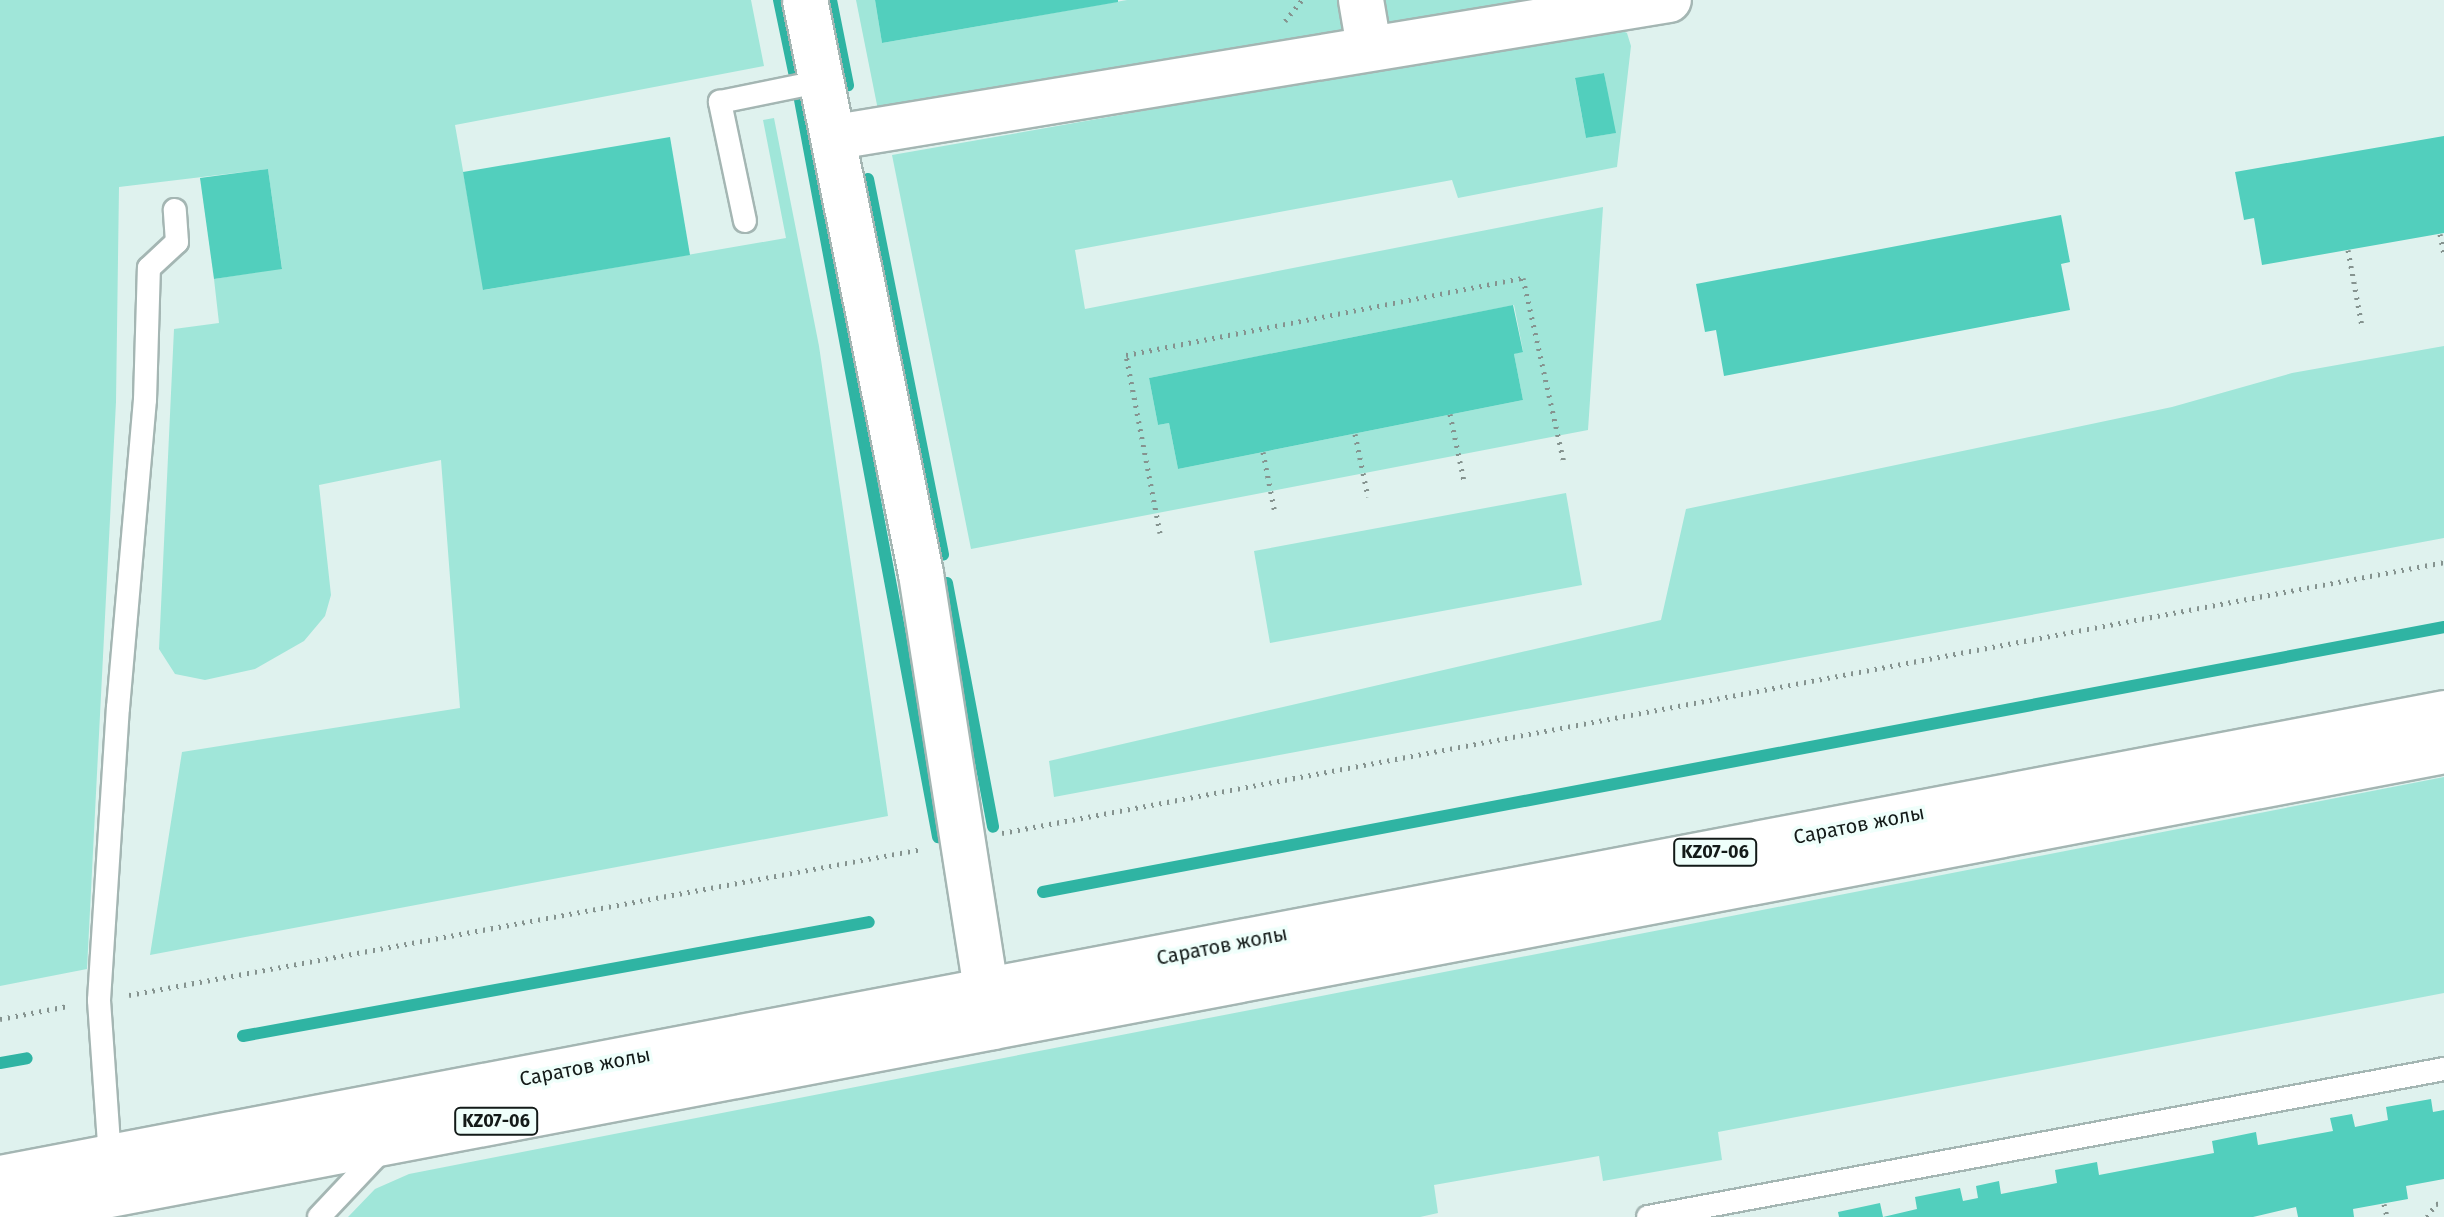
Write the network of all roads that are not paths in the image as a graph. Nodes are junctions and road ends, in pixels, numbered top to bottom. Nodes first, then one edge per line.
1 (805, 0) edge
2 (1361, 0) edge
3 (1669, 0) edge
4 (1369, 47) junction
5 (823, 81) junction
6 (836, 137) junction
7 (175, 210) dead end
8 (745, 221) dead end
9 (2444, 713) edge
10 (2444, 751) edge
11 (989, 1009) junction
12 (2444, 1069) edge
13 (390, 1142) junction
14 (110, 1158) junction
15 (0, 1178) edge
16 (1732, 1209) edge
17 (0, 1216) edge
18 (319, 1217) edge
19 (1648, 1217) edge

1 - 5 main road
2 - 4 main road
3 - 4 main road
4 - 6 main road
5 - 6 main road
5 - 8 lane
6 - 11 main road
7 - 14 lane
9 - 11 main road, Саратов жолы / KZ07-06
10 - 11 main road, Саратов жолы / KZ07-06
11 - 13 main road, Саратов жолы / KZ07-06
11 - 14 main road, Саратов жолы / KZ07-06
12 - 16 lane
13 - 17 main road, Саратов жолы / KZ07-06
13 - 18 lane
14 - 15 main road, Саратов жолы / KZ07-06
16 - 19 lane

